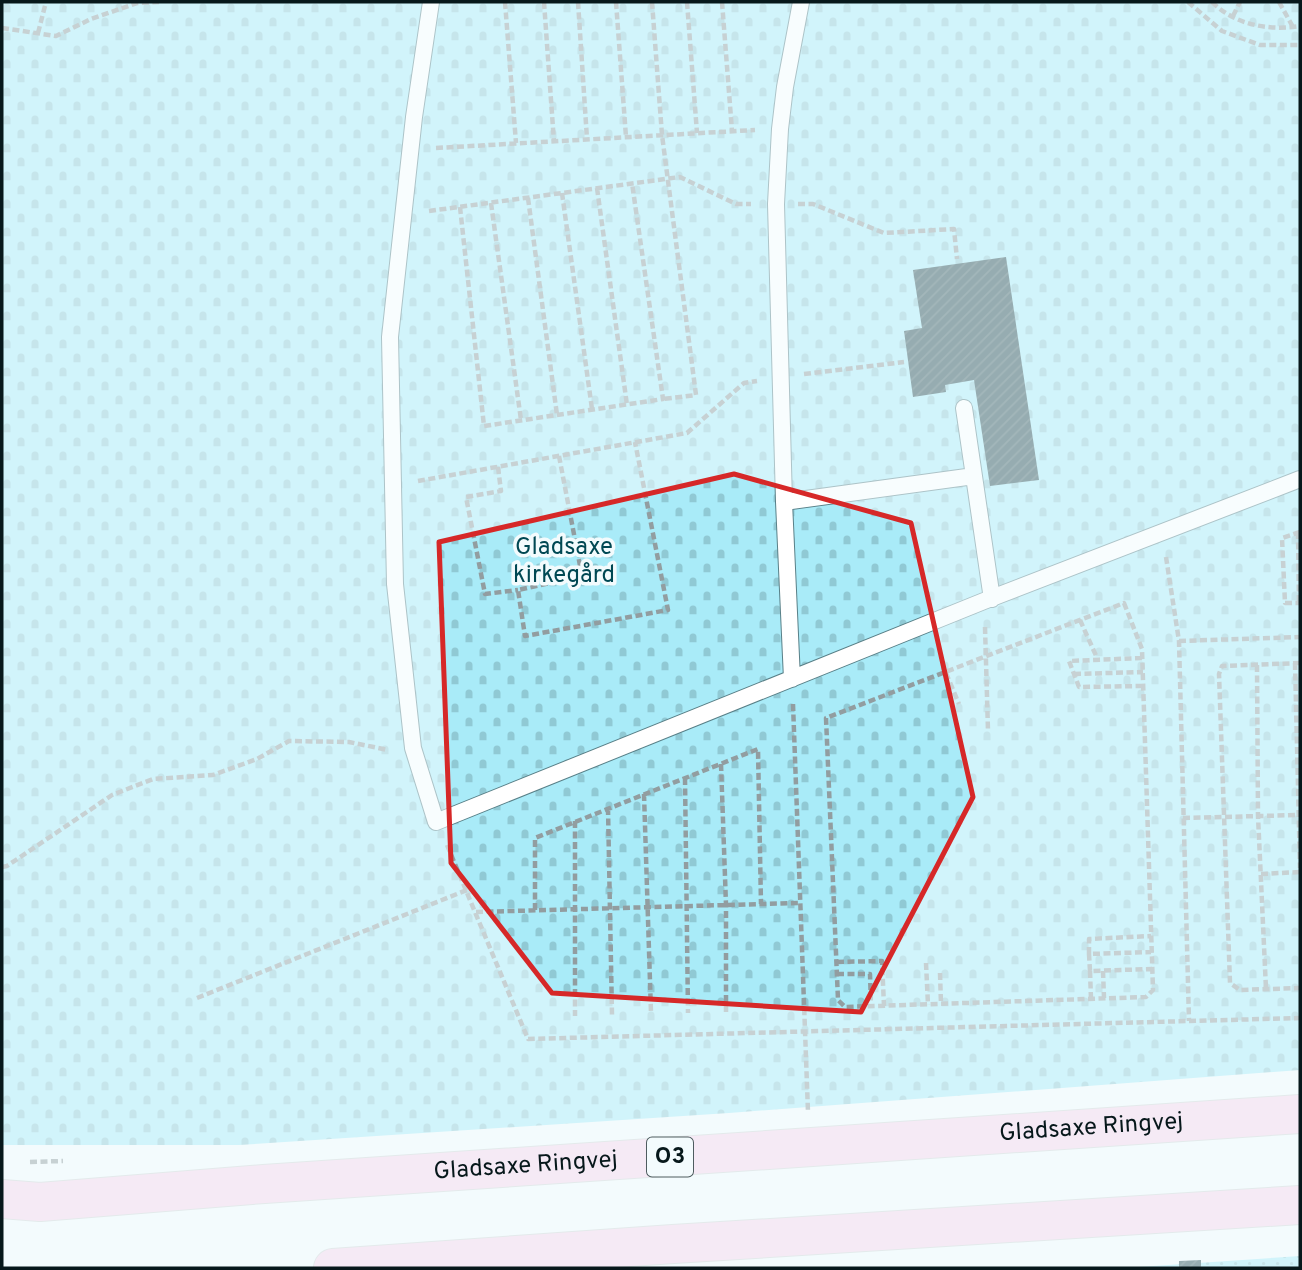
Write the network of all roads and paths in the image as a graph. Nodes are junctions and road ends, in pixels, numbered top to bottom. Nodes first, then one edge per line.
1 (46, 2) edge
2 (159, 2) edge
3 (431, 2) edge
4 (505, 2) edge
5 (544, 2) edge
6 (578, 2) edge
7 (616, 2) edge
8 (652, 2) edge
9 (687, 2) edge
10 (722, 2) edge
11 (801, 2) edge
12 (1188, 2) edge
13 (1212, 2) edge
14 (1240, 2) edge
15 (1279, 2) edge
16 (1233, 16) junction
17 (1300, 26) edge
18 (2, 27) edge
19 (1293, 27) junction
20 (38, 33) junction
21 (1300, 45) edge
22 (780, 129) junction
23 (732, 131) junction
24 (697, 133) junction
25 (662, 135) junction
26 (626, 137) junction
27 (587, 139) junction
28 (554, 142) junction
29 (516, 144) junction
30 (410, 150) junction
31 (669, 179) junction
32 (632, 183) junction
33 (597, 188) junction
34 (562, 193) junction
35 (527, 198) junction
36 (491, 203) junction
37 (776, 204) junction
38 (460, 207) junction
39 (403, 215) junction
40 (957, 259) dead end
41 (904, 362) dead end
42 (780, 377) junction
43 (663, 399) junction
44 (627, 405) junction
45 (964, 408) dead end
46 (592, 410) junction
47 (557, 415) junction
48 (521, 420) junction
49 (635, 442) junction
50 (559, 456) junction
51 (498, 467) junction
52 (974, 476) junction
53 (1300, 479) edge
54 (393, 485) junction
55 (784, 502) junction
56 (1162, 531) junction
57 (1299, 532) edge
58 (518, 590) junction
59 (988, 600) junction
60 (1300, 603) edge
61 (1080, 620) junction
62 (1300, 637) edge
63 (1179, 641) junction
64 (986, 657) junction
65 (1142, 659) junction
66 (1098, 660) junction
67 (1298, 663) edge
68 (1257, 665) junction
69 (1143, 672) junction
70 (946, 673) junction
71 (1074, 674) junction
72 (792, 679) junction
73 (1143, 686) junction
74 (959, 704) dead end
75 (988, 731) dead end
76 (413, 748) junction
77 (721, 764) junction
78 (685, 778) junction
79 (644, 794) junction
80 (608, 808) junction
81 (1258, 816) junction
82 (1299, 816) edge
83 (1225, 817) junction
84 (1183, 818) junction
85 (575, 821) junction
86 (436, 822) junction
87 (2, 867) edge
88 (1300, 870) edge
89 (1261, 874) junction
90 (467, 890) junction
91 (799, 903) junction
92 (761, 904) junction
93 (726, 905) junction
94 (686, 906) junction
95 (648, 907) junction
96 (610, 908) junction
97 (575, 909) junction
98 (534, 911) junction
99 (476, 912) junction
100 (1151, 936) junction
101 (1152, 952) junction
102 (1089, 954) junction
103 (836, 962) junction
104 (926, 963) dead end
105 (1152, 969) junction
106 (1090, 971) junction
107 (1103, 971) junction
108 (940, 972) dead end
109 (837, 974) junction
110 (1300, 988) edge
111 (1266, 989) junction
112 (197, 998) dead end
113 (1091, 999) junction
114 (1104, 999) junction
115 (928, 1004) junction
116 (941, 1004) junction
117 (870, 1006) junction
118 (884, 1006) junction
119 (726, 1012) dead end
120 (651, 1013) dead end
121 (688, 1013) dead end
122 (612, 1015) dead end
123 (575, 1016) dead end
124 (1300, 1018) edge
125 (1189, 1021) junction
126 (803, 1031) junction
127 (1300, 1114) edge
128 (808, 1118) dead end
129 (2, 1199) edge
130 (1300, 1205) edge
131 (333, 1268) edge

1 - 20 path
2 - 20 path
3 - 30 lane
4 - 29 path
5 - 28 path
6 - 27 path
7 - 26 path
8 - 25 path
9 - 24 path
10 - 23 path
11 - 22 lane
12 - 21 path
13 - 16 path
14 - 16 path
15 - 19 path
16 - 19 path
17 - 19 path
18 - 20 path
22 - 23 path
22 - 37 lane
23 - 24 path
24 - 25 path
25 - 26 path
25 - 31 path
26 - 27 path
27 - 28 path
28 - 29 path
29 - 30 path
30 - 39 lane
31 - 32 path
31 - 37 path
31 - 43 path
32 - 33 path
32 - 43 path
33 - 34 path
33 - 44 path
34 - 35 path
34 - 46 path
35 - 36 path
35 - 47 path
36 - 38 path
36 - 48 path
37 - 40 path
37 - 42 lane
38 - 39 path
38 - 48 path
39 - 54 lane
41 - 42 path
42 - 49 path
42 - 55 lane
43 - 44 path
44 - 46 path
45 - 52 lane
46 - 47 path
47 - 48 path
49 - 50 path
49 - 58 path
50 - 51 path
50 - 58 path
51 - 54 path
51 - 58 path
52 - 55 lane
52 - 59 lane
53 - 56 lane
54 - 76 lane
55 - 72 lane
56 - 59 lane
56 - 63 path
57 - 60 path
57 - 60 path
59 - 64 path
59 - 72 lane
61 - 64 path
61 - 65 path
61 - 66 path
62 - 63 path
63 - 84 path
64 - 70 path
64 - 75 path
65 - 66 path
65 - 69 path
66 - 71 path
67 - 68 path
67 - 82 path
68 - 81 path
68 - 83 path
69 - 71 path
69 - 73 path
70 - 74 path
70 - 103 path
71 - 73 path
72 - 86 lane
72 - 91 path
73 - 100 path
76 - 86 lane
76 - 87 path
77 - 78 path
77 - 92 path
77 - 93 path
78 - 79 path
78 - 94 path
79 - 80 path
79 - 95 path
80 - 85 path
80 - 96 path
81 - 82 path
81 - 83 path
81 - 89 path
82 - 88 path
83 - 84 path
83 - 111 path
84 - 125 path
85 - 97 path
85 - 98 path
86 - 90 path
88 - 89 path
89 - 111 path
90 - 99 path
90 - 112 path
91 - 92 path
91 - 126 path
92 - 93 path
93 - 94 path
93 - 119 path
94 - 95 path
94 - 121 path
95 - 96 path
95 - 120 path
96 - 97 path
96 - 122 path
97 - 98 path
97 - 123 path
98 - 99 path
99 - 126 path
100 - 101 path
100 - 102 path
101 - 102 path
101 - 105 path
102 - 106 path
103 - 109 path
103 - 118 path
104 - 115 path
105 - 107 path
105 - 114 path
106 - 107 path
106 - 113 path
107 - 114 path
108 - 116 path
109 - 117 path
109 - 117 path
110 - 111 path
113 - 114 path
113 - 116 path
115 - 116 path
115 - 118 path
117 - 118 path
124 - 125 path
125 - 126 path
126 - 128 path
127 - 129 main road, Gladsaxe Ringvej / O3
130 - 131 main road

